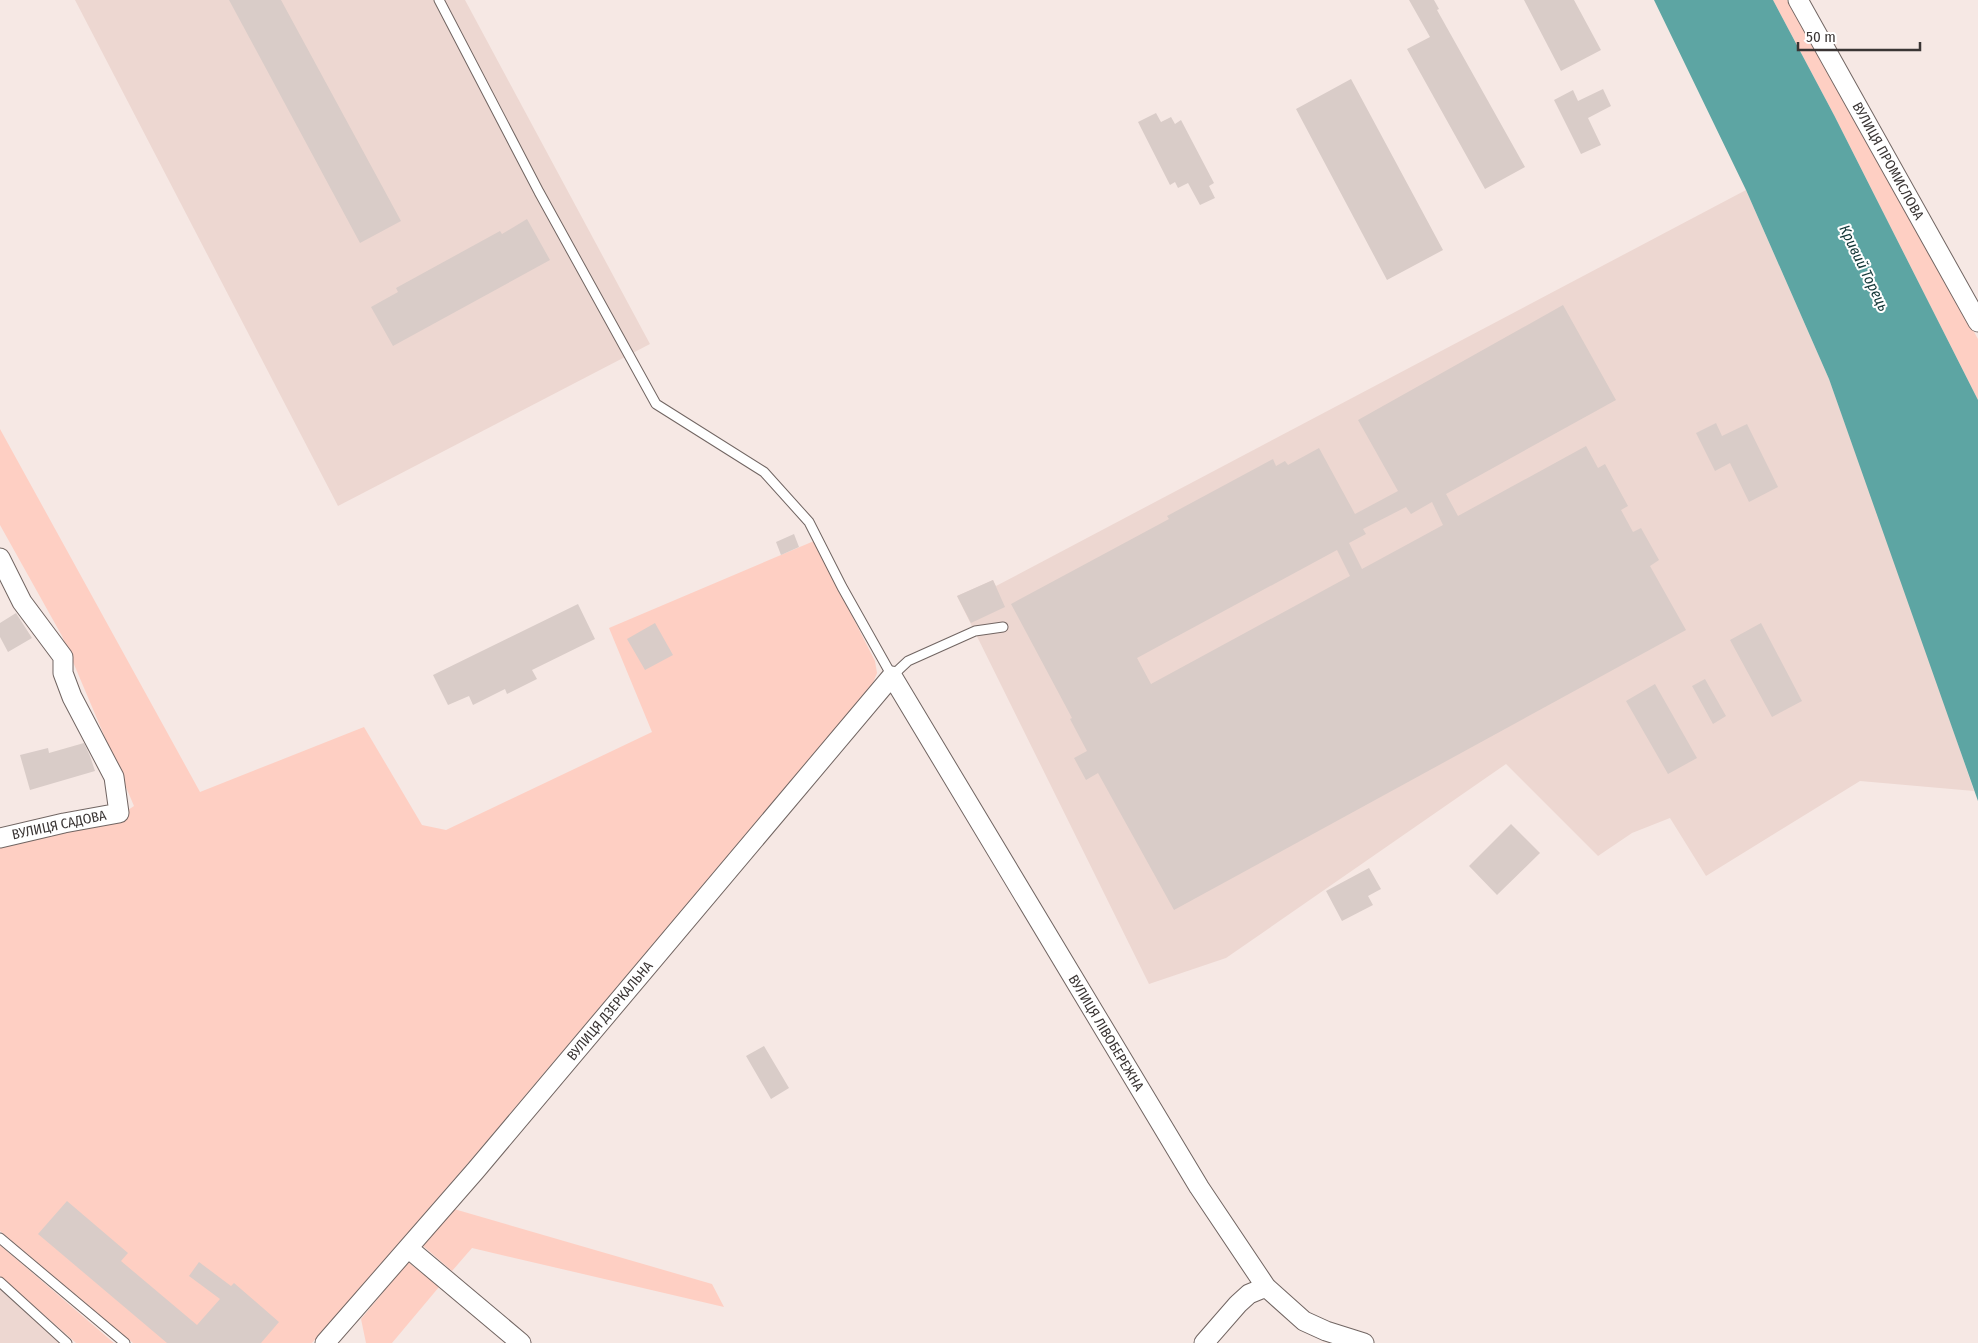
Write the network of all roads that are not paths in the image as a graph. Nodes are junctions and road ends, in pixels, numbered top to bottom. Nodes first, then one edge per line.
1 (439, 0) edge
2 (1798, 0) edge
3 (1978, 322) edge
4 (0, 558) edge
5 (1003, 627) dead end
6 (892, 676) junction
7 (0, 838) edge
8 (0, 1238) edge
9 (408, 1248) junction
10 (0, 1282) edge
11 (1266, 1287) junction
12 (68, 1343) edge
13 (125, 1343) edge
14 (325, 1343) edge
15 (521, 1343) edge
16 (1204, 1343) edge
17 (1364, 1343) edge

1 - 6 lane
2 - 3 street, ВУЛИЦЯ ПРОМИСЛОВА
4 - 7 street, ВУЛИЦЯ САДОВА
5 - 6 lane
6 - 9 street, ВУЛИЦЯ ДЗЕРКАЛЬНА
6 - 11 street, ВУЛИЦЯ ЛІВОБЕРЕЖНА
8 - 13 lane
9 - 14 street, ВУЛИЦЯ ДЗЕРКАЛЬНА
9 - 15 street
10 - 12 lane
11 - 16 street
11 - 17 street, ВУЛИЦЯ ЛІВОБЕРЕЖНА

